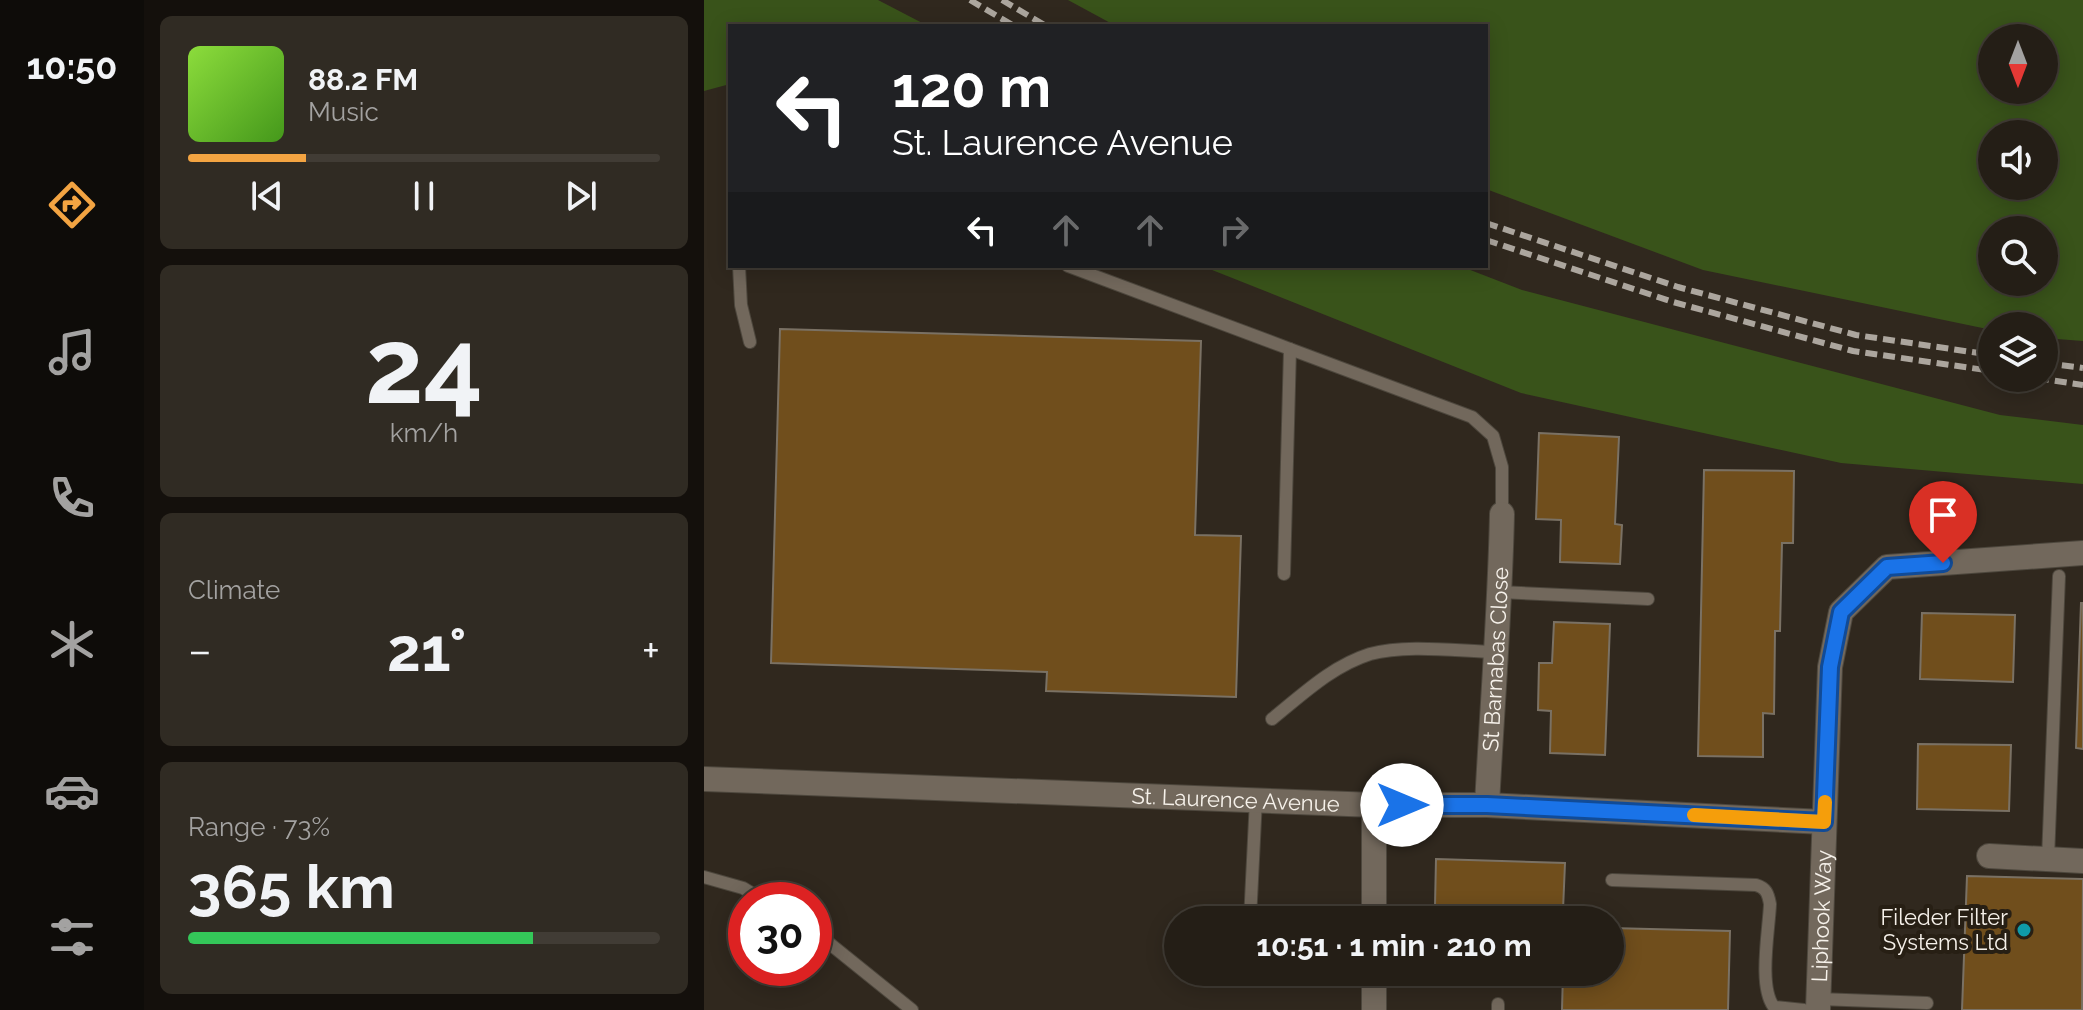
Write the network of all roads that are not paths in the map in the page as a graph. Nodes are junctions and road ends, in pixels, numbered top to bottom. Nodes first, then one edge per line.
1 (739, 268) edge
2 (1073, 268) edge
3 (750, 342) dead end
4 (1290, 349) junction
5 (1502, 514) joint
6 (2083, 553) edge
7 (1284, 574) dead end
8 (2059, 576) dead end
9 (1500, 592) junction
10 (1648, 599) dead end
11 (1494, 652) junction
12 (1272, 719) dead end
13 (704, 779) edge
14 (1256, 799) junction
15 (1374, 805) junction
16 (1487, 805) junction
17 (1824, 822) junction
18 (1989, 856) dead end
19 (2048, 859) junction
20 (2083, 861) edge
21 (704, 877) edge
22 (1612, 880) dead end
23 (728, 884) edge
24 (1251, 906) edge
25 (1374, 906) edge
26 (832, 946) edge
27 (1374, 986) edge
28 (1927, 1003) dead end
29 (1814, 1006) edge
30 (912, 1010) edge
31 (1374, 1010) edge

1 - 3 lane
2 - 4 lane
4 - 5 lane
4 - 7 lane
5 - 9 street, St Barnabas Close
6 - 17 street
8 - 19 lane
9 - 10 lane
9 - 11 street, St Barnabas Close
11 - 12 lane
11 - 16 street, St Barnabas Close
13 - 14 street, St. Laurence Avenue
14 - 15 street, St. Laurence Avenue
14 - 24 lane
15 - 16 street, St. Laurence Avenue
15 - 25 street
16 - 17 street, St. Laurence Avenue
17 - 29 street, Liphook Way
18 - 19 street
19 - 20 street
21 - 23 lane
22 - 29 lane
26 - 30 lane
27 - 31 street
28 - 29 lane

